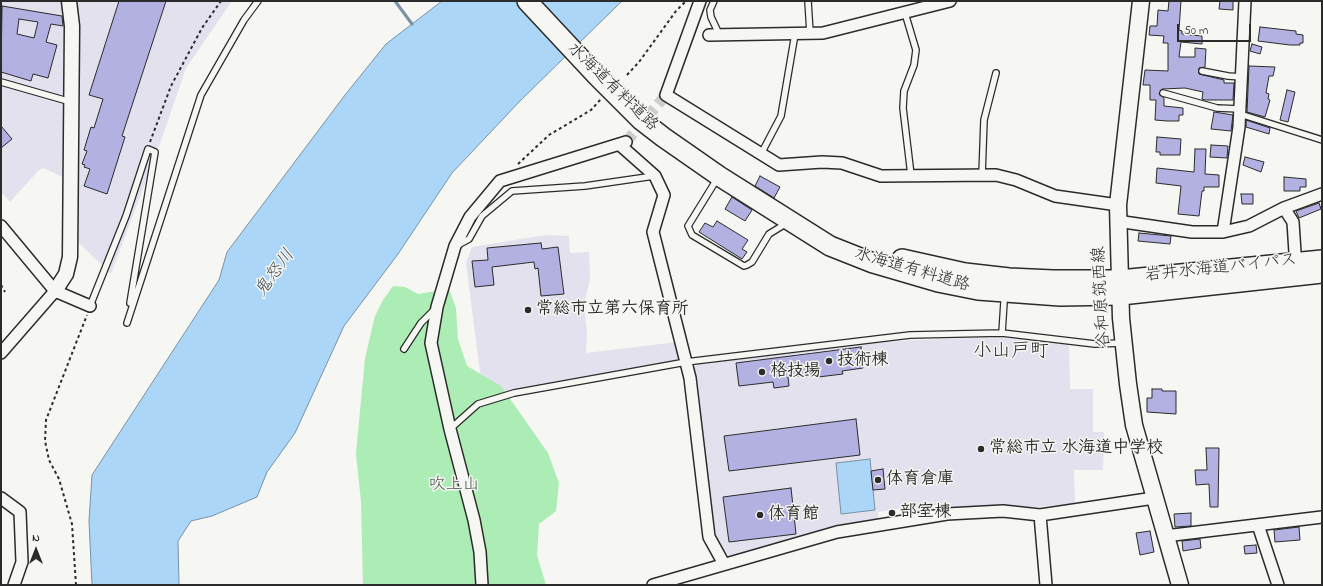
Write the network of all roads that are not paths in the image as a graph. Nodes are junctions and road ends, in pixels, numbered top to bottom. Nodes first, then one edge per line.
1 (70, 1) edge
2 (258, 1) edge
3 (527, 1) edge
4 (700, 1) edge
5 (714, 1) edge
6 (808, 1) edge
7 (950, 1) edge
8 (1141, 1) edge
9 (1245, 1) edge
10 (905, 13) junction
11 (714, 34) joint
12 (795, 34) junction
13 (810, 34) junction
14 (1202, 71) dead end
15 (996, 73) dead end
16 (1242, 76) junction
17 (1, 82) edge
18 (1163, 93) dead end
19 (71, 102) junction
20 (1240, 111) junction
21 (1322, 140) edge
22 (761, 154) junction
23 (982, 175) junction
24 (655, 176) junction
25 (719, 176) junction
26 (911, 176) junction
27 (1322, 194) edge
28 (1284, 208) junction
29 (1118, 213) junction
30 (785, 219) junction
31 (1, 226) edge
32 (1223, 232) junction
33 (455, 246) junction
34 (1322, 260) edge
35 (1296, 269) junction
36 (1322, 273) edge
37 (1120, 287) junction
38 (55, 291) junction
39 (1004, 302) dead end
40 (90, 306) joint
41 (437, 307) junction
42 (1002, 333) junction
43 (1124, 343) junction
44 (404, 350) dead end
45 (1, 354) edge
46 (686, 362) junction
47 (450, 429) junction
48 (1, 498) edge
49 (1154, 498) junction
50 (1040, 515) junction
51 (1322, 517) edge
52 (1258, 525) junction
53 (1165, 536) junction
54 (724, 564) junction
55 (14, 585) edge
56 (482, 585) edge
57 (652, 585) edge
58 (1046, 585) edge
59 (1180, 585) edge
60 (1278, 585) edge

1 - 19 street
2 - 40 lane
3 - 25 highway, 水海道有料道路
4 - 22 street
5 - 11 lane
6 - 13 lane
7 - 10 street
8 - 29 main road, 谷和原筑西線
9 - 16 street
10 - 13 street
10 - 26 lane
11 - 12 street
12 - 13 street
12 - 22 lane
14 - 16 lane
15 - 23 lane
16 - 20 street
17 - 19 lane
18 - 20 lane
19 - 38 street
20 - 21 lane
20 - 32 street
22 - 26 street
23 - 26 street
23 - 29 street
24 - 33 lane
24 - 33 street
24 - 46 street
25 - 30 highway, 水海道有料道路
25 - 30 lane
27 - 28 street
28 - 32 street
28 - 35 street
29 - 32 street
29 - 37 main road, 谷和原筑西線
30 - 37 highway, 水海道有料道路
31 - 38 street
33 - 41 street
34 - 35 highway, 岩井水海道バイパス
35 - 36 highway, 岩井水海道バイパス
35 - 37 highway, 岩井水海道バイパス
37 - 43 main road, 谷和原筑西線
38 - 40 street
38 - 45 street
39 - 42 lane
41 - 44 lane
41 - 47 street
42 - 43 lane
42 - 46 lane
43 - 49 main road, 谷和原筑西線
46 - 47 lane
46 - 54 street
47 - 56 street
48 - 55 street
49 - 50 street
49 - 53 main road, 谷和原筑西線
50 - 54 street
50 - 58 street
51 - 52 street
52 - 53 street
52 - 60 street
53 - 59 main road, 谷和原筑西線
54 - 57 street

